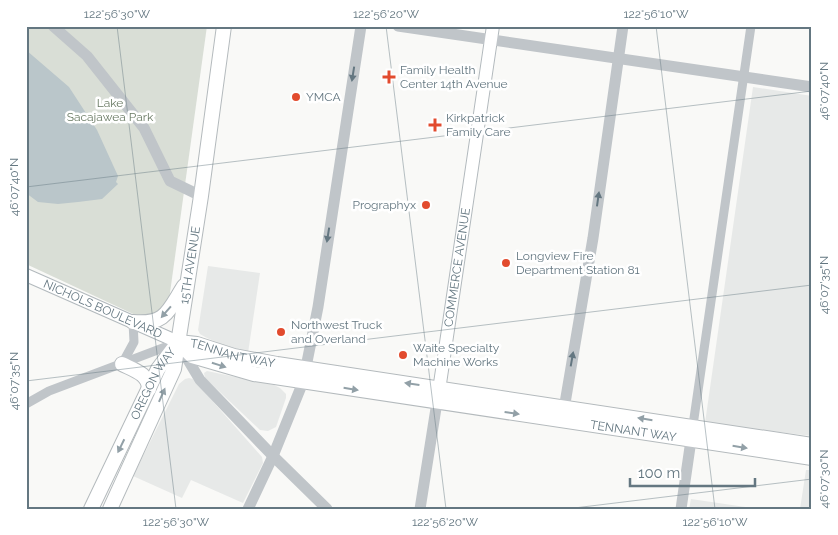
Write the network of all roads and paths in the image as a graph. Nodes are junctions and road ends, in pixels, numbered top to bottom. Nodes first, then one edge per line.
1 (53, 26) edge
2 (224, 26) edge
3 (361, 26) edge
4 (398, 26) edge
5 (493, 26) edge
6 (623, 26) edge
7 (751, 26) edge
8 (491, 40) junction
9 (618, 58) junction
10 (743, 77) junction
11 (812, 87) edge
12 (201, 196) junction
13 (26, 275) edge
14 (187, 281) junction
15 (132, 322) junction
16 (178, 342) junction
17 (122, 364) junction
18 (304, 375) junction
19 (149, 389) junction
20 (438, 395) junction
21 (26, 404) edge
22 (563, 414) junction
23 (692, 433) junction
24 (812, 444) edge
25 (273, 456) junction
26 (812, 458) edge
27 (91, 509) edge
28 (110, 509) edge
29 (248, 509) edge
30 (327, 509) edge
31 (420, 509) edge
32 (681, 509) edge

1 - 12 street
2 - 12 main road, 15TH AVENUE
3 -> 18 street
4 - 8 street
5 - 8 main road, COMMERCE AVENUE
6 - 9 street
7 - 10 street
8 - 9 street
8 - 20 main road, COMMERCE AVENUE
9 - 10 street
22 -> 9 street
10 - 11 street
10 - 23 street
12 - 14 main road, 15TH AVENUE
13 - 15 main road, NICHOLS BOULEVARD
14 -> 15 main road
14 - 16 main road, 15TH AVENUE
15 - 16 main road, NICHOLS BOULEVARD
15 - 17 street
16 - 17 street
16 - 18 main road, TENNANT WAY
16 - 19 main road, OREGON WAY
16 - 25 street
28 -> 16 main road, OREGON WAY
17 - 19 main road
17 - 21 street
18 - 20 main road, TENNANT WAY
18 - 25 street
19 -> 27 main road, OREGON WAY
20 - 22 main road, TENNANT WAY
20 - 31 street, COMMERCE AVENUE
22 - 23 main road, TENNANT WAY
23 - 24 main road, TENNANT WAY
23 -> 26 main road, TENNANT WAY
23 - 32 street
25 - 29 street
25 - 30 street

